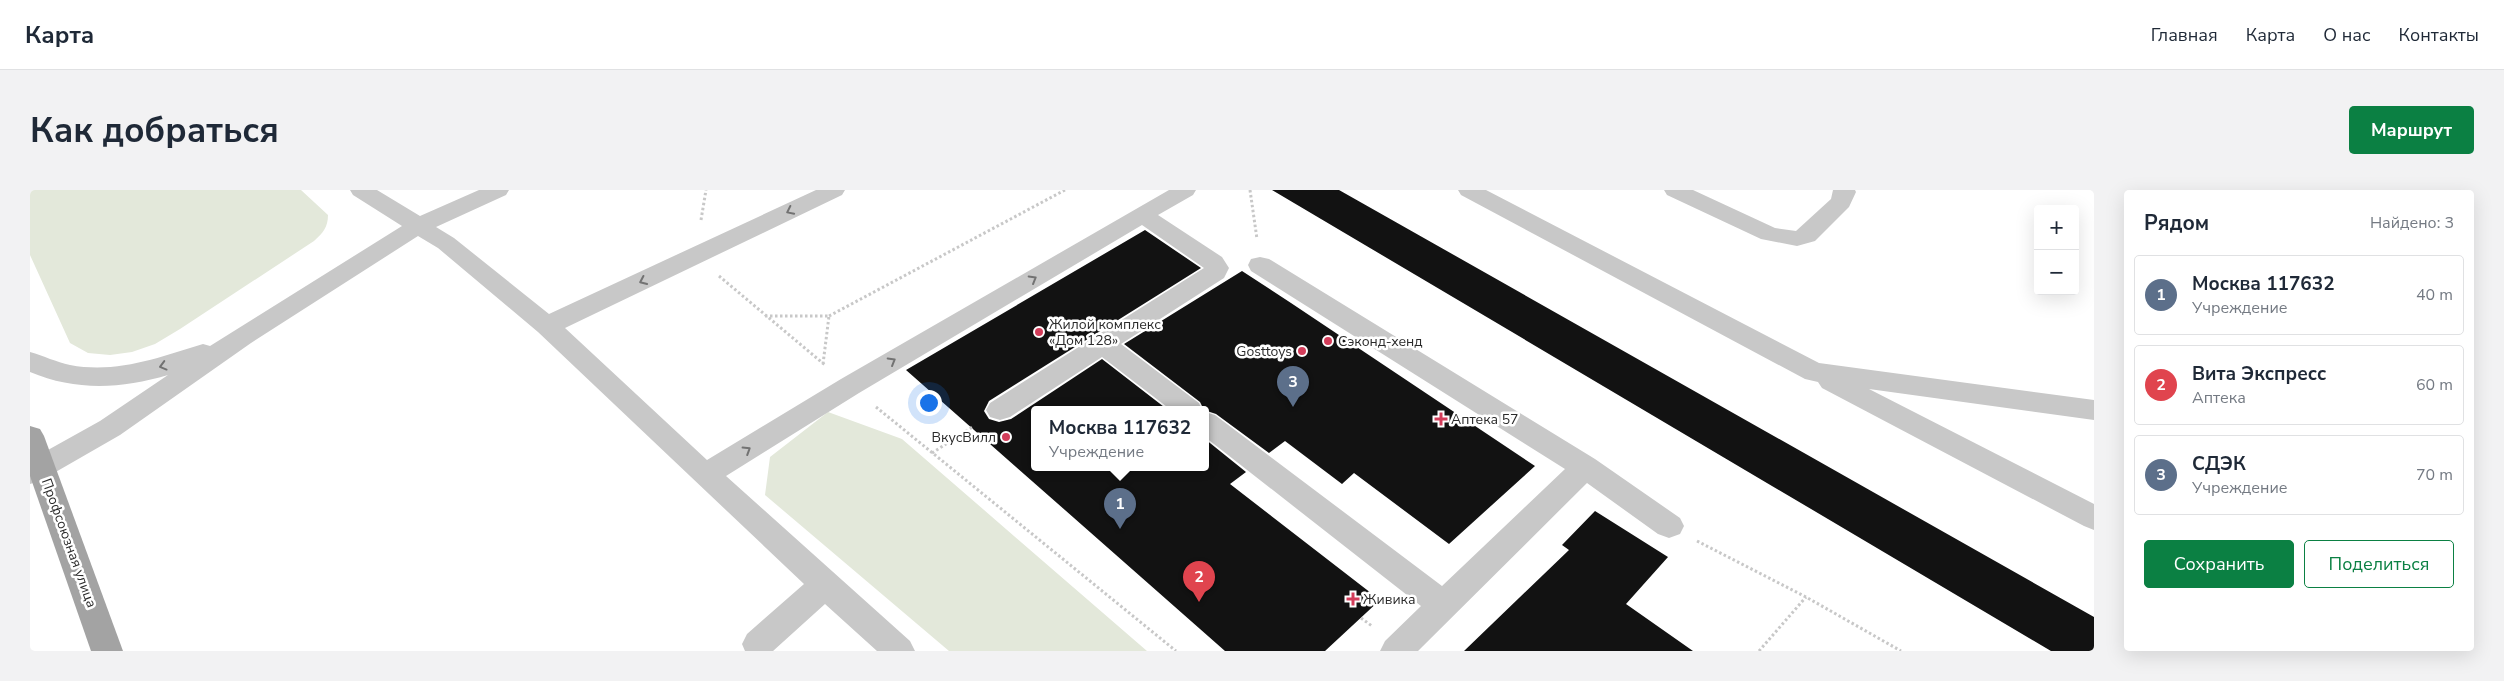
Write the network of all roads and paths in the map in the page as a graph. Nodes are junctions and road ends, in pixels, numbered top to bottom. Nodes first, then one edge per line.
1 (360, 190) edge
2 (498, 190) edge
3 (834, 190) edge
4 (1065, 190) edge
5 (1185, 190) edge
6 (1250, 190) edge
7 (1469, 190) edge
8 (1675, 190) edge
9 (1844, 190) edge
10 (1142, 215) junction
11 (418, 226) junction
12 (696, 256) junction
13 (1260, 265) joint
14 (764, 316) junction
15 (829, 316) junction
16 (547, 326) junction
17 (242, 337) junction
18 (1103, 344) junction
19 (30, 361) edge
20 (823, 364) junction
21 (1814, 372) junction
22 (850, 386) junction
23 (1184, 406) edge
24 (1000, 410) joint
25 (2094, 410) edge
26 (1209, 425) edge
27 (30, 436) edge
28 (932, 453) junction
29 (1585, 467) junction
30 (36, 470) edge
31 (705, 475) junction
32 (2094, 518) edge
33 (1669, 526) joint
34 (826, 584) junction
35 (1806, 597) junction
36 (1444, 605) junction
37 (758, 644) dead end
38 (107, 651) edge
39 (899, 651) edge
40 (1176, 651) edge
41 (1396, 651) edge
42 (1759, 651) edge
43 (1901, 651) edge

1 - 11 street
2 - 11 street
3 -> 12 street
4 - 15 path
5 - 10 street
6 - 13 path
7 - 21 street
8 - 9 street
10 - 18 street
22 -> 10 street
11 - 16 street
11 - 17 street
12 - 14 path
12 -> 16 street
13 - 29 street
14 - 15 path
14 - 20 path
15 - 20 path
16 - 31 street
17 -> 19 street
17 - 30 street
18 - 23 street
18 - 24 street
20 - 22 path
21 - 25 street
21 - 32 street
22 - 28 path
31 -> 22 street
24 - 28 path
26 - 36 street
27 - 30 main road, Профсоюзная улица
28 - 40 path
29 - 33 street
29 - 36 street
30 - 38 main road, Профсоюзная улица
31 - 34 street
33 - 35 path
34 - 37 street
34 - 39 street
35 - 42 path
35 - 43 path
36 - 41 street

